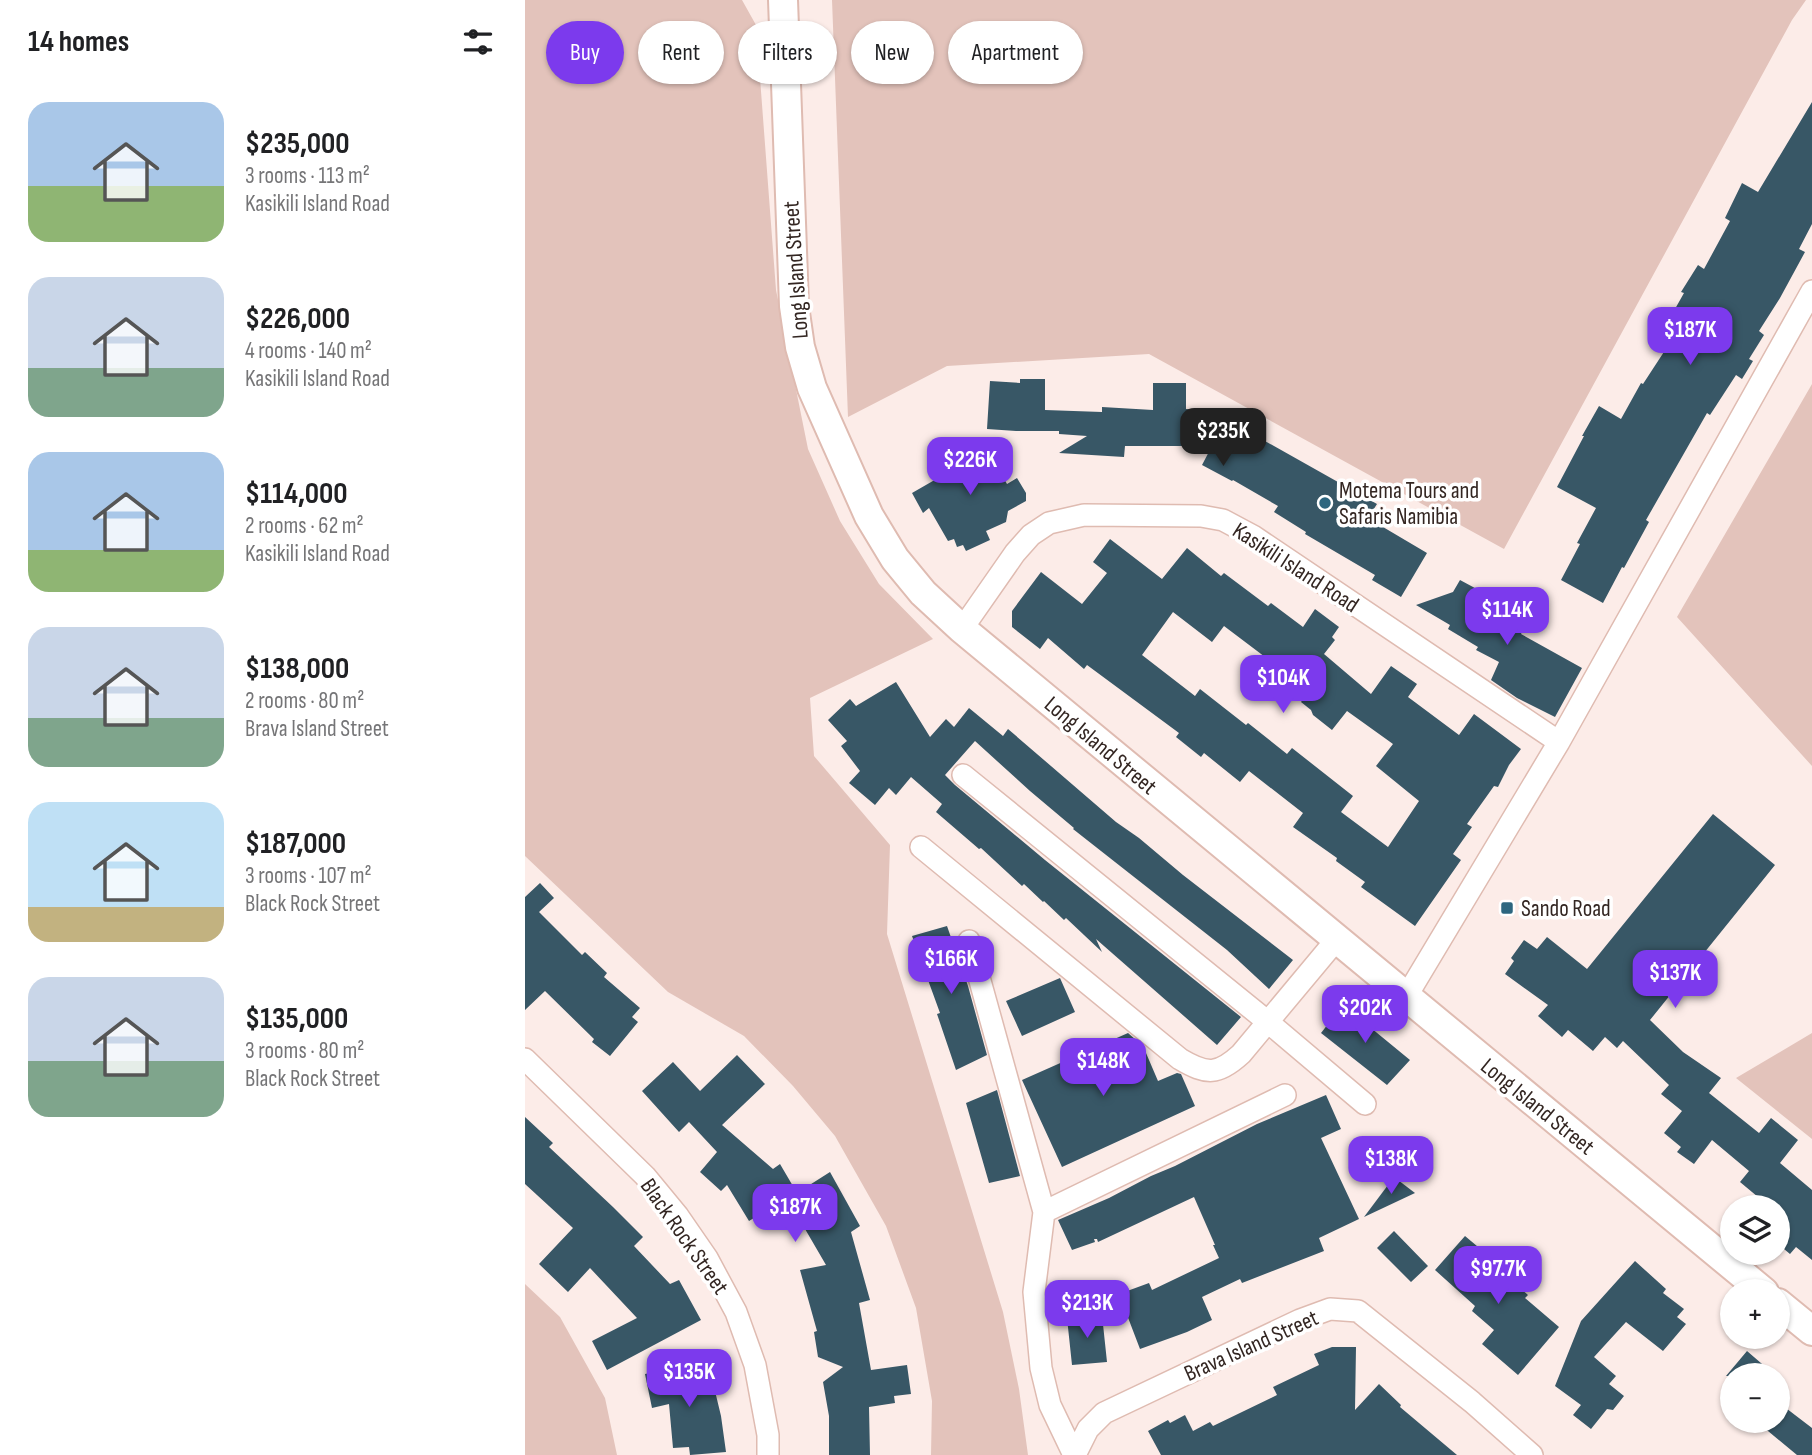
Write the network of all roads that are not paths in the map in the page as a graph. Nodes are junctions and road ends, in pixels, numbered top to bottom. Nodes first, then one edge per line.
1 (783, 0) edge
2 (1812, 291) edge
3 (962, 629) junction
4 (1559, 742) junction
5 (964, 775) dead end
6 (921, 847) dead end
7 (1337, 939) junction
8 (969, 941) dead end
9 (1406, 997) junction
10 (1268, 1021) junction
11 (525, 1059) edge
12 (1285, 1095) dead end
13 (1365, 1104) dead end
14 (1044, 1212) junction
15 (1748, 1279) edge
16 (1790, 1313) edge
17 (1812, 1331) edge
18 (768, 1455) edge
19 (1074, 1455) edge
20 (1532, 1455) edge

1 - 3 street, Long Island Street
2 - 4 street
3 - 4 street, Kasikili Island Road
3 - 7 street, Long Island Street
4 - 9 street
5 - 10 street
6 - 10 street
7 - 9 street, Long Island Street
7 - 10 street
8 - 14 street
9 - 15 street, Long Island Street
10 - 13 street
11 - 18 street, Black Rock Street
12 - 14 street
14 - 19 street
16 - 17 street
19 - 20 street, Brava Island Street

